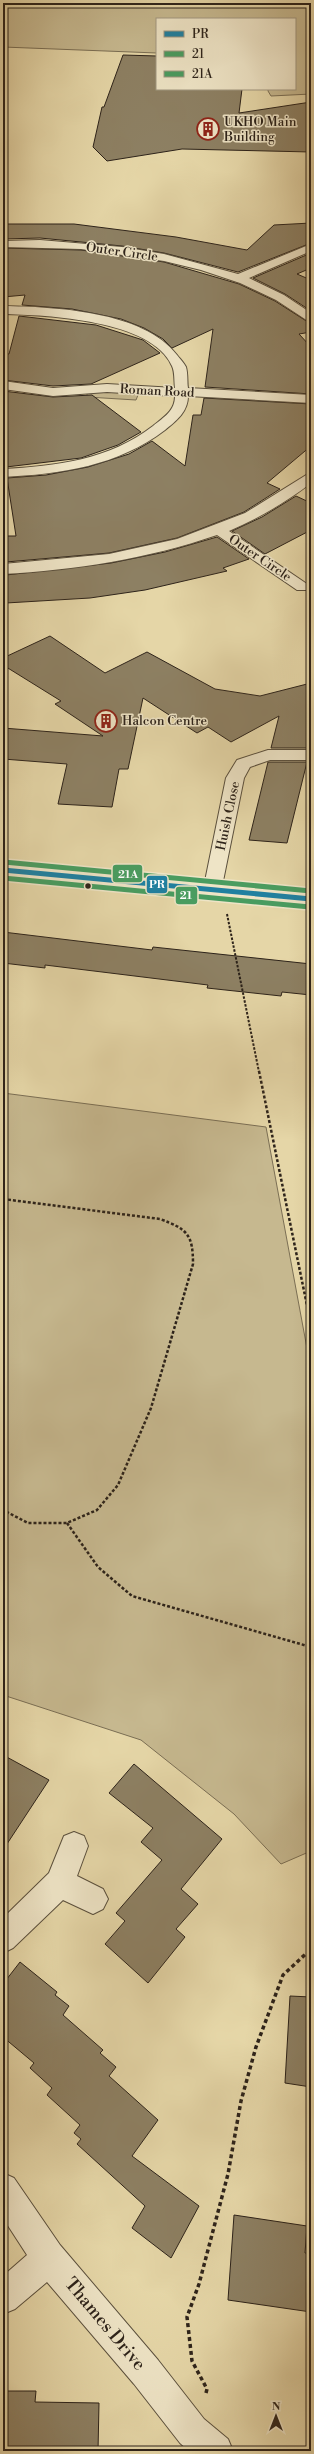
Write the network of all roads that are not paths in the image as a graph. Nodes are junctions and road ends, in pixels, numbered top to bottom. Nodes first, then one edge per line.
1 (3, 244) edge
2 (311, 247) edge
3 (237, 279) junction
4 (3, 310) edge
5 (311, 319) edge
6 (3, 385) edge
7 (182, 393) junction
8 (311, 399) edge
9 (3, 473) edge
10 (311, 476) edge
11 (218, 530) junction
12 (3, 568) edge
13 (302, 587) dead end
14 (311, 755) edge
15 (3, 870) edge
16 (219, 892) junction
17 (311, 899) edge
18 (74, 1846) dead end
19 (60, 1883) junction
20 (94, 1900) dead end
21 (3, 1938) edge
22 (3, 2189) edge
23 (48, 2257) junction
24 (3, 2297) edge
25 (204, 2441) edge

1 - 3 street, Outer Circle
2 - 3 street
3 - 5 street, Outer Circle
4 - 7 street
6 - 7 street, Roman Road
7 - 8 street, Roman Road
7 - 9 street
10 - 11 street, Outer Circle
11 - 12 street, Outer Circle
11 - 13 street, Outer Circle
14 - 16 street, Huish Close
15 - 16 street
16 - 17 street
18 - 19 street
19 - 20 street
19 - 21 street
22 - 23 street, Thames Drive
23 - 24 street
23 - 25 street, Thames Drive

